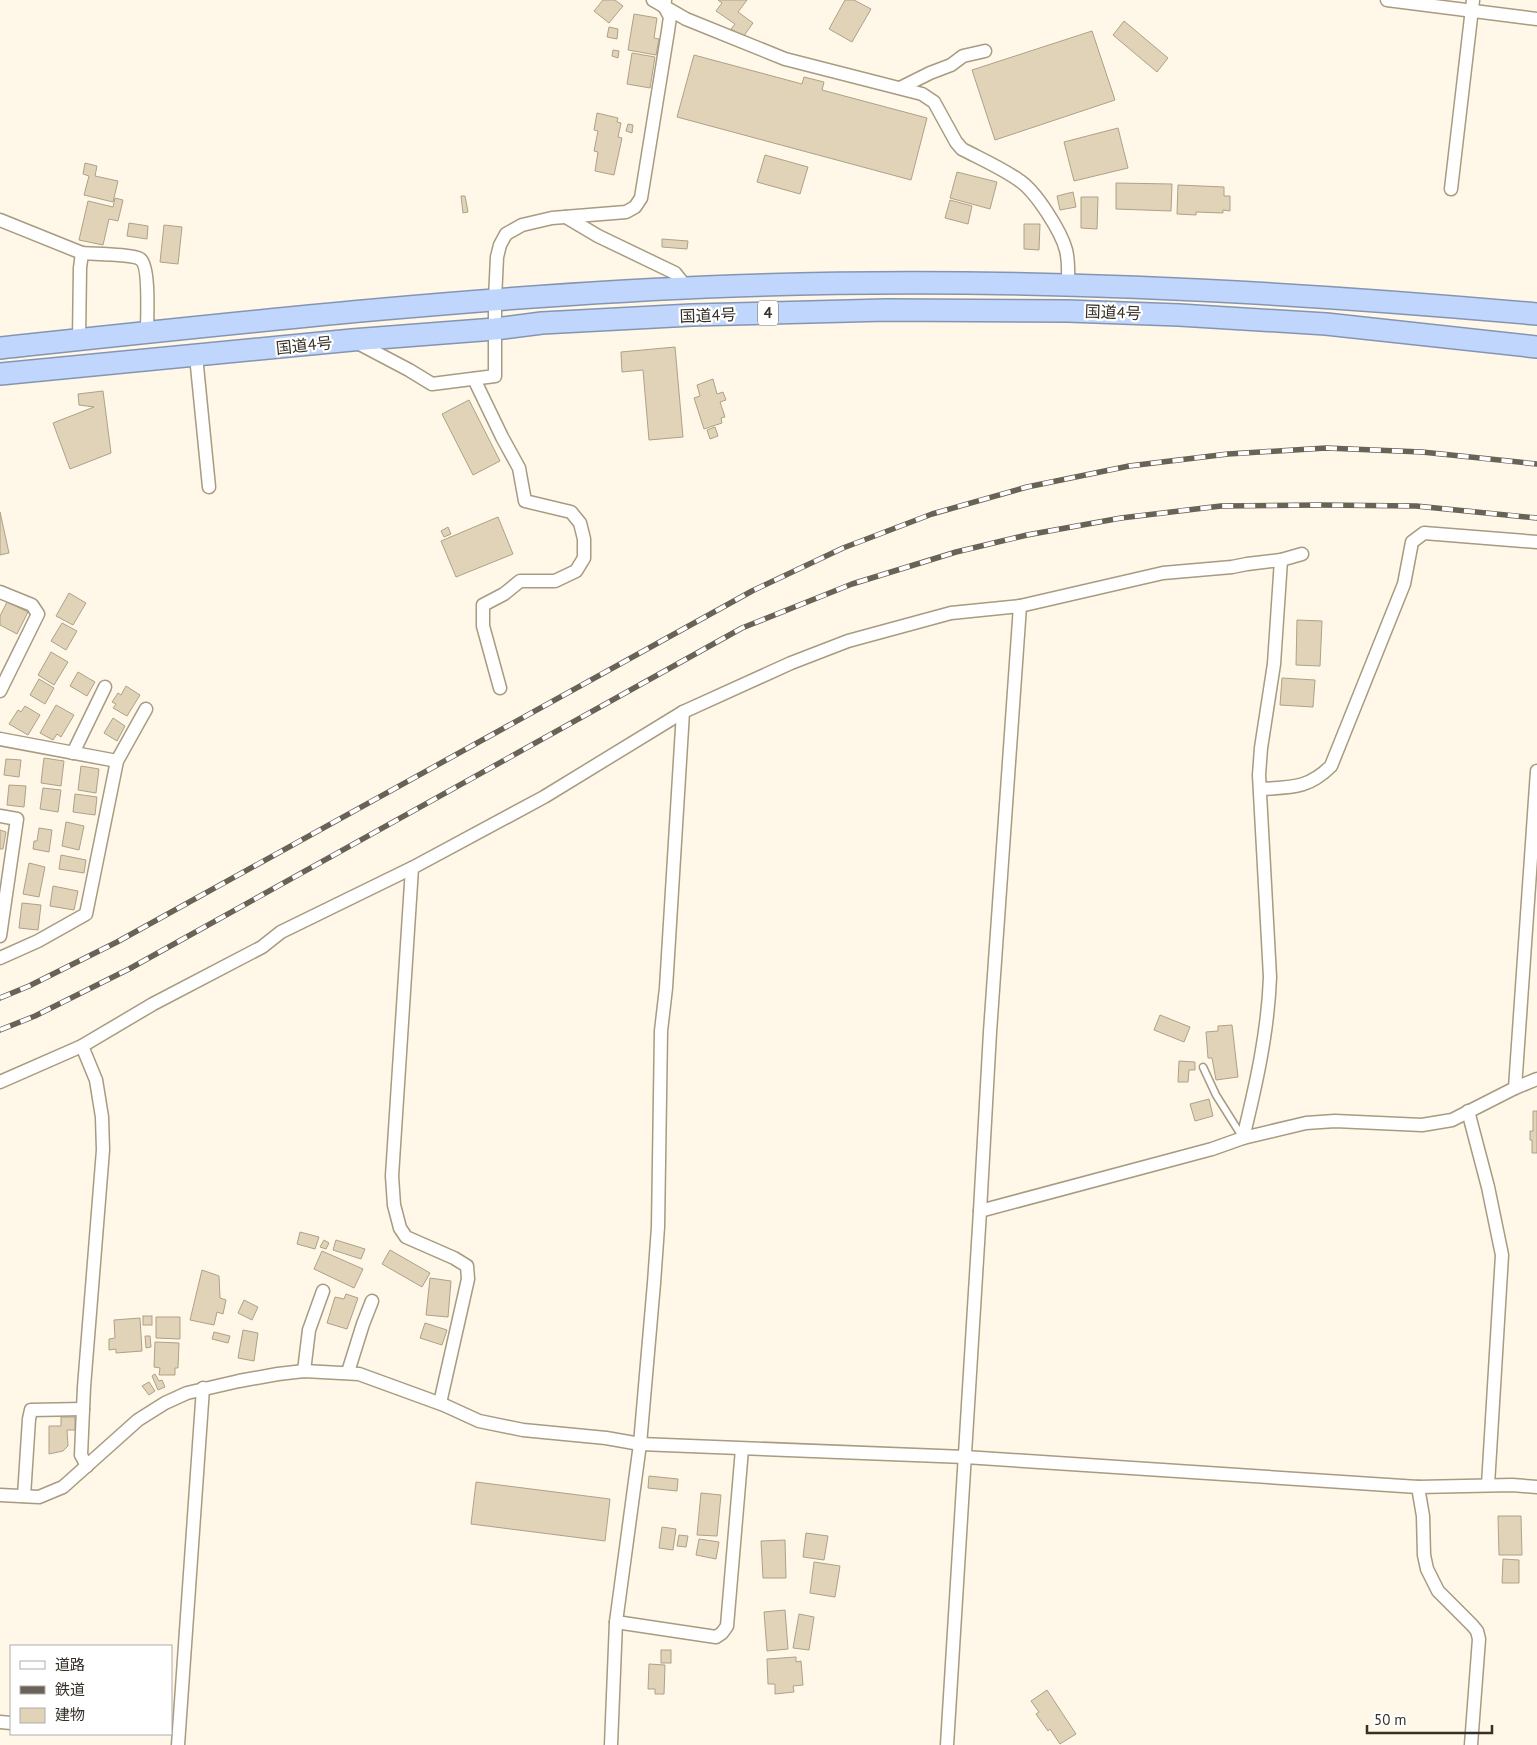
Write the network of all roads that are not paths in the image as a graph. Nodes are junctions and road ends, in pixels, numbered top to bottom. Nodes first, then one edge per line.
1 (1387, 0) edge
2 (661, 2) edge
3 (1473, 6) edge
4 (1537, 19) edge
5 (985, 51) dead end
6 (902, 88) junction
7 (1450, 190) dead end
8 (566, 217) junction
9 (0, 220) edge
10 (82, 253) junction
11 (1068, 285) junction
12 (687, 288) junction
13 (495, 300) junction
14 (1537, 314) edge
15 (495, 329) junction
16 (147, 332) junction
17 (79, 340) junction
18 (352, 340) junction
19 (1537, 347) edge
20 (0, 348) edge
21 (196, 356) junction
22 (0, 374) edge
23 (474, 379) junction
24 (209, 487) dead end
25 (1537, 542) edge
26 (1302, 554) dead end
27 (1281, 560) junction
28 (0, 592) edge
29 (1020, 606) junction
30 (105, 687) dead end
31 (500, 688) dead end
32 (0, 691) edge
33 (146, 709) dead end
34 (683, 712) junction
35 (0, 739) edge
36 (72, 753) junction
37 (117, 761) junction
38 (1537, 771) edge
39 (1261, 789) junction
40 (0, 816) edge
41 (412, 868) junction
42 (0, 936) edge
43 (0, 958) edge
44 (82, 1046) junction
45 (1203, 1067) dead end
46 (1537, 1079) edge
47 (0, 1082) edge
48 (1515, 1088) junction
49 (1468, 1111) junction
50 (1242, 1138) junction
51 (980, 1211) junction
52 (322, 1291) dead end
53 (372, 1301) dead end
54 (304, 1371) junction
55 (348, 1372) junction
56 (203, 1388) junction
57 (440, 1403) junction
58 (83, 1409) junction
59 (640, 1444) junction
60 (742, 1448) junction
61 (965, 1457) junction
62 (87, 1466) junction
63 (1488, 1485) junction
64 (1537, 1486) edge
65 (1418, 1487) junction
66 (0, 1495) edge
67 (24, 1496) junction
68 (616, 1622) junction
69 (176, 1736) edge
70 (611, 1745) edge
71 (947, 1745) edge
72 (1471, 1745) edge

1 - 3 street
2 - 6 street
2 - 8 street
3 - 4 street
3 - 7 street
5 - 6 street
6 - 11 street
8 - 12 street
8 - 13 street
9 - 10 street
10 - 16 street
10 - 17 street
11 - 12 highway, 国道4号 / 4
11 - 14 highway, 国道4号 / 4
12 - 13 highway, 国道4号 / 4
13 - 15 street
13 - 16 highway, 国道4号 / 4
15 - 18 highway, 国道4号 / 4
15 - 19 highway, 国道4号 / 4
15 - 23 street
16 - 17 highway, 国道4号 / 4
17 - 20 highway, 国道4号 / 4
18 - 21 highway, 国道4号 / 4
18 - 23 street
21 - 22 highway, 国道4号 / 4
21 - 24 street
23 - 31 street
25 - 39 street
26 - 27 street
27 - 29 street
27 - 39 street
28 - 32 street
29 - 34 street
29 - 51 street
30 - 36 street
33 - 37 street
34 - 41 street
34 - 59 street
35 - 36 street
36 - 37 street
37 - 43 street
38 - 48 street
39 - 50 street
40 - 42 street
41 - 44 street
41 - 57 street
44 - 47 street
44 - 58 street
45 - 50 lane
46 - 48 street
48 - 49 street
49 - 50 street
49 - 63 street
50 - 51 street
51 - 61 street
52 - 54 street
53 - 55 street
54 - 55 street
54 - 56 street
55 - 57 street
56 - 62 street
56 - 69 street
57 - 59 street
58 - 62 street
58 - 67 street
59 - 60 street
59 - 68 street
60 - 61 street
60 - 68 street
61 - 65 street
61 - 71 street
62 - 67 street
63 - 64 street
63 - 65 street
65 - 72 street
66 - 67 street
68 - 70 street

